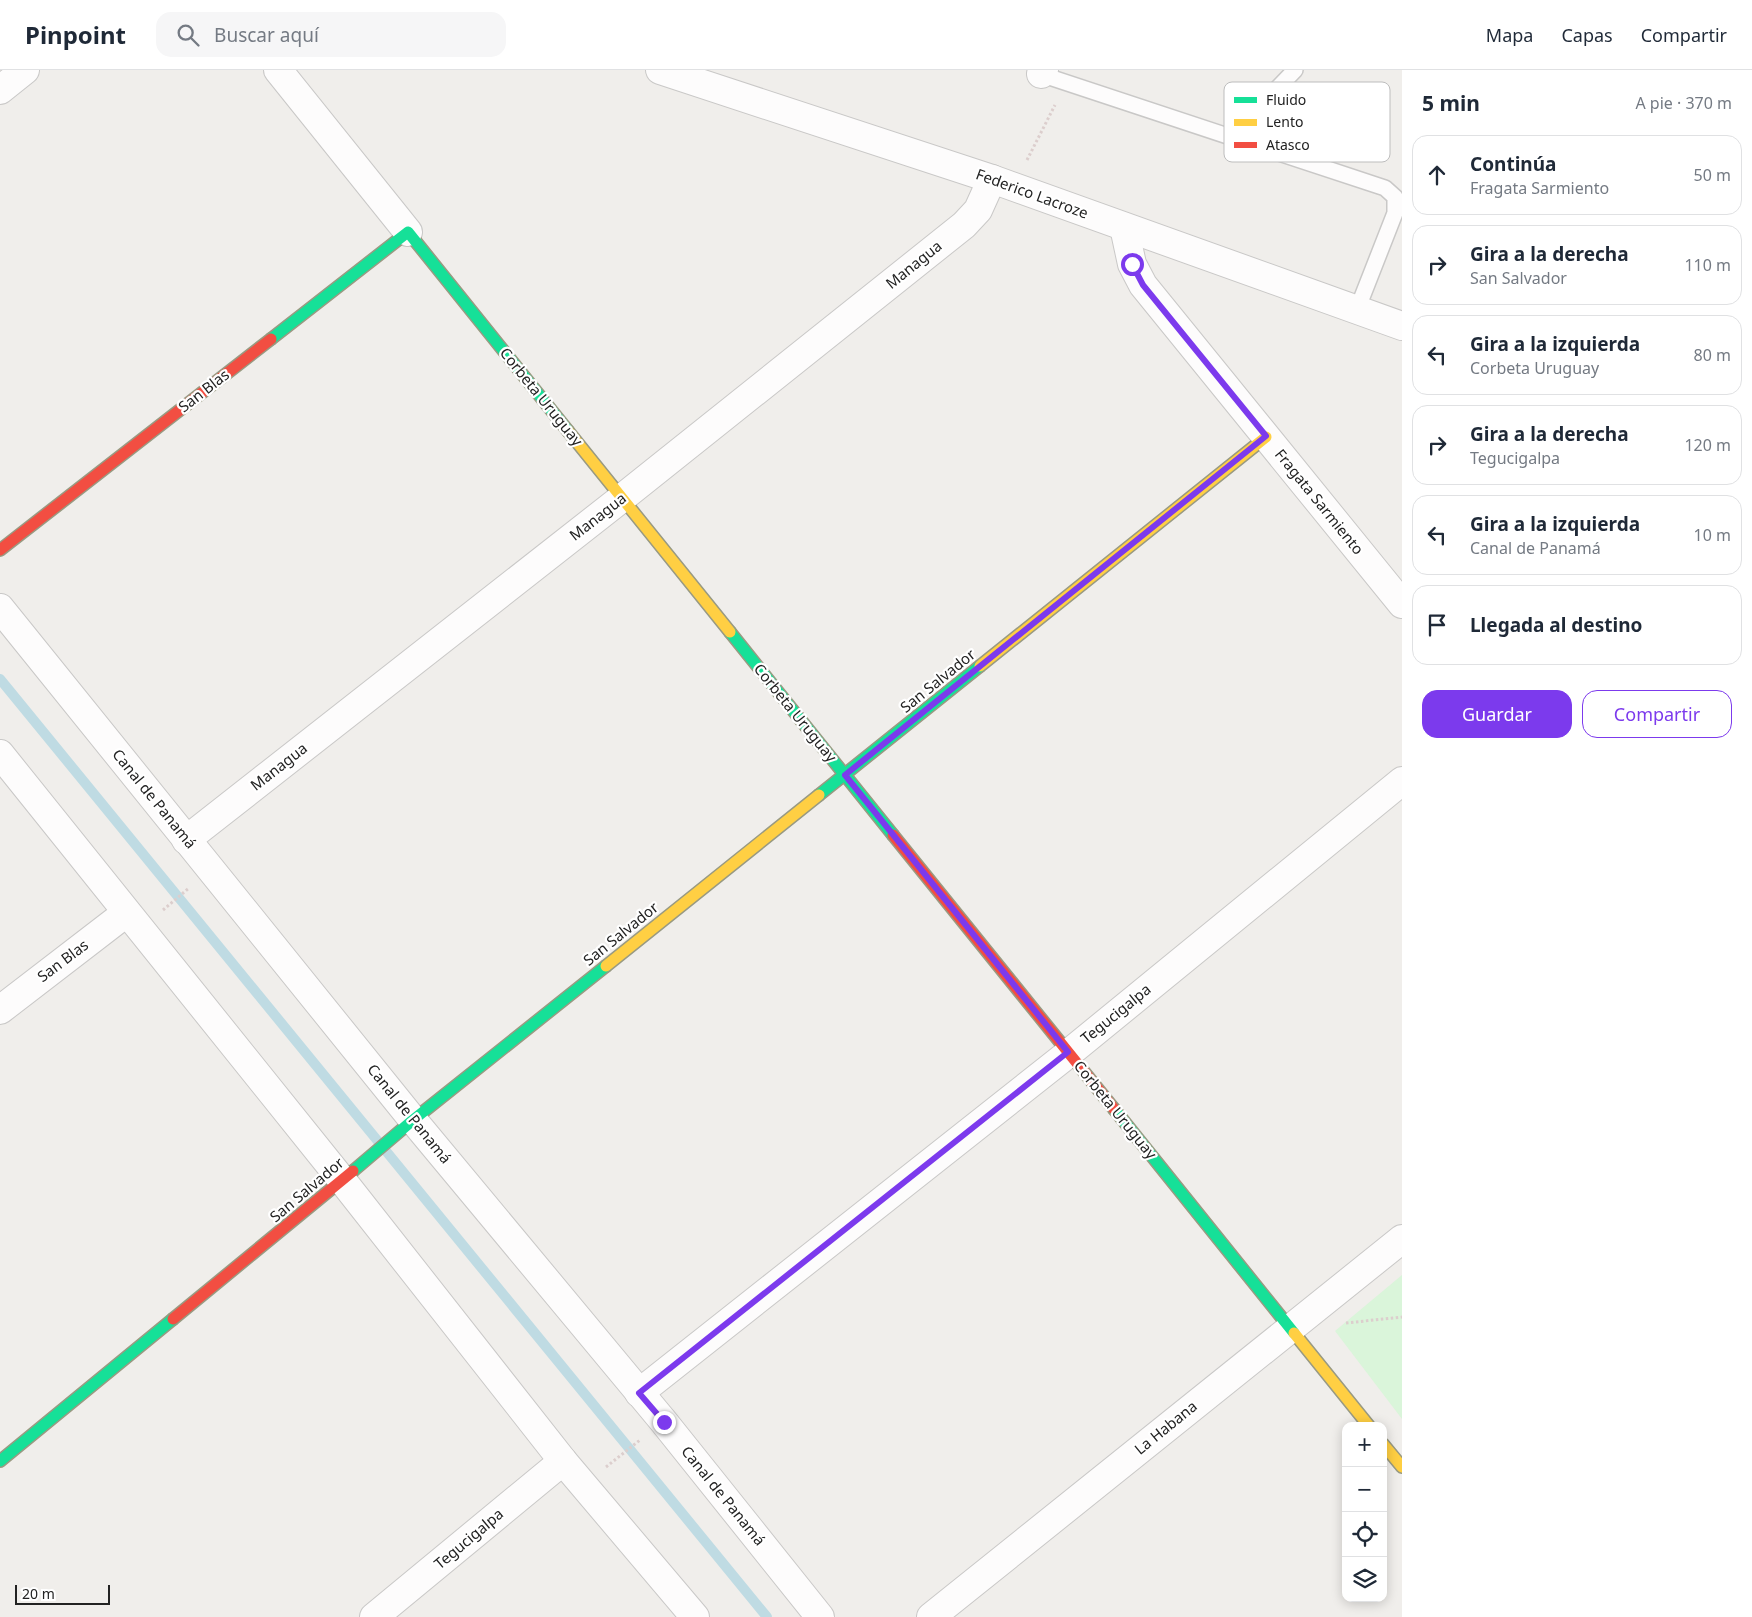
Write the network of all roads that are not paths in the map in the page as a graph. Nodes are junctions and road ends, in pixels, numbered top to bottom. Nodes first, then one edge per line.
1 (25, 70) edge
2 (278, 70) edge
3 (660, 70) edge
4 (1295, 70) edge
5 (1045, 74) edge
6 (1284, 82) edge
7 (0, 90) edge
8 (1224, 135) edge
9 (1306, 162) edge
10 (1003, 183) junction
11 (1124, 227) junction
12 (408, 232) junction
13 (1357, 310) junction
14 (1402, 326) edge
15 (1266, 436) junction
16 (622, 498) junction
17 (0, 550) edge
18 (1402, 604) edge
19 (0, 608) edge
20 (0, 754) edge
21 (845, 775) junction
22 (1402, 781) edge
23 (186, 840) junction
24 (133, 921) junction
25 (0, 1010) edge
26 (1068, 1052) junction
27 (413, 1120) junction
28 (342, 1180) junction
29 (1402, 1239) edge
30 (1291, 1329) junction
31 (639, 1393) junction
32 (1366, 1422) edge
33 (1387, 1449) edge
34 (0, 1461) edge
35 (563, 1461) junction
36 (1402, 1467) edge
37 (374, 1617) edge
38 (695, 1617) edge
39 (820, 1617) edge
40 (930, 1617) edge

1 - 7 street
2 - 12 street, Corbeta Uruguay
3 - 10 street, Federico Lacroze
4 - 6 lane
5 - 8 lane
9 - 13 lane
10 - 11 street, Federico Lacroze
10 - 16 street, Managua
11 - 13 street, Federico Lacroze
11 - 15 street, Fragata Sarmiento
12 - 16 street, Corbeta Uruguay
12 - 17 street, San Blas
13 - 14 street, Federico Lacroze
15 - 18 street, Fragata Sarmiento
15 - 21 street, San Salvador
16 - 21 street, Corbeta Uruguay
16 - 23 street, Managua
19 - 23 street, Canal de Panamá
20 - 24 street
21 - 26 street, Corbeta Uruguay
21 - 27 street, San Salvador
22 - 26 street, Tegucigalpa
23 - 27 street, Canal de Panamá
24 - 25 street, San Blas
24 - 28 street
26 - 30 street, Corbeta Uruguay
26 - 31 street, Tegucigalpa
27 - 28 street, San Salvador
27 - 31 street, Canal de Panamá
28 - 34 street, San Salvador
28 - 35 street
29 - 30 street, La Habana
30 - 32 street, Corbeta Uruguay
30 - 40 street, La Habana
31 - 39 street, Canal de Panamá
33 - 36 street
35 - 37 street, Tegucigalpa
35 - 38 street

